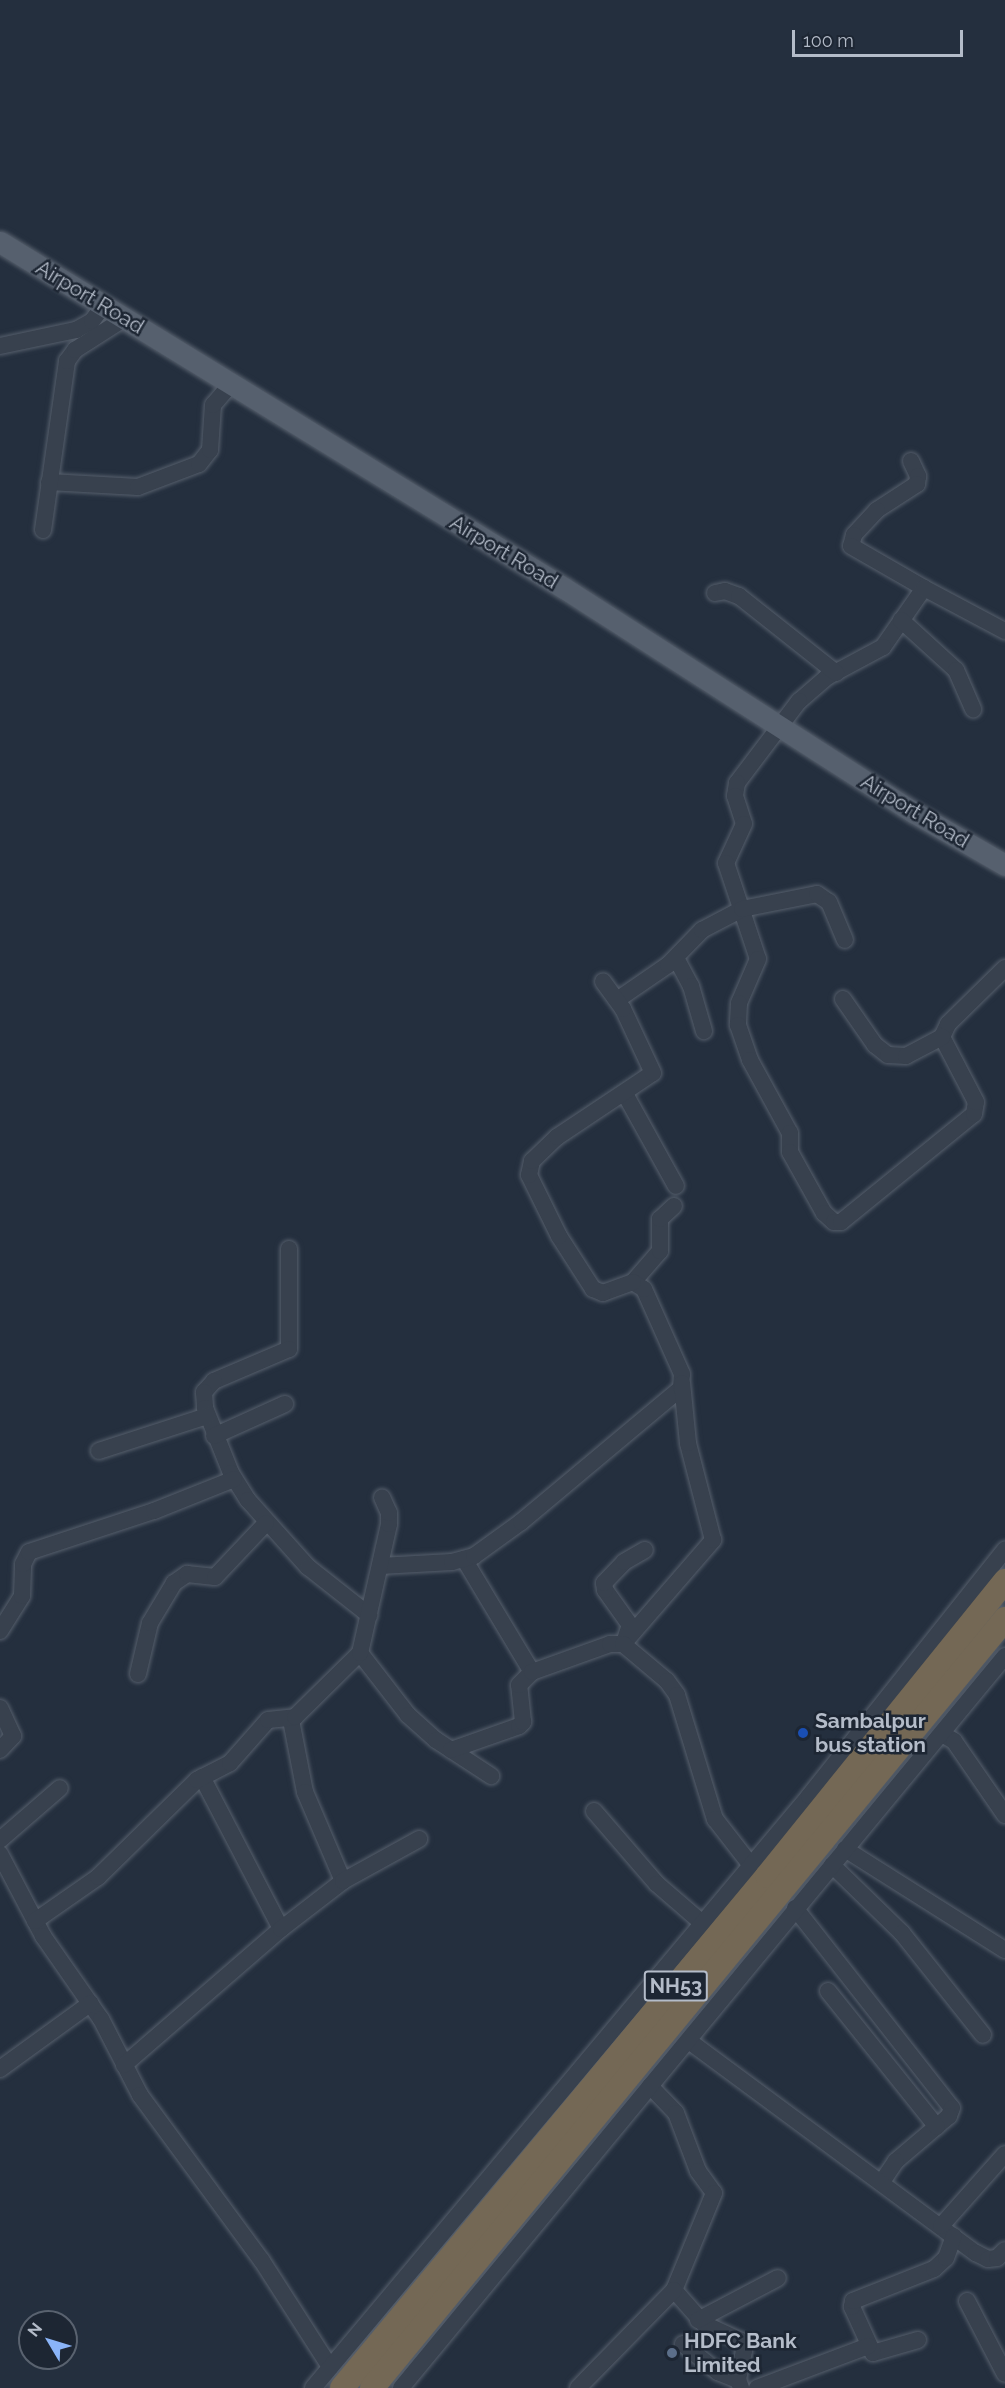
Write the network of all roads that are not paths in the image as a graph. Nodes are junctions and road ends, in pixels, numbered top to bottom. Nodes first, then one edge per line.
1 (0, 242) edge
2 (104, 305) junction
3 (125, 318) junction
4 (0, 346) edge
5 (231, 384) junction
6 (911, 461) dead end
7 (49, 482) junction
8 (43, 530) dead end
9 (715, 593) dead end
10 (920, 593) junction
11 (901, 620) junction
12 (1005, 631) edge
13 (836, 673) junction
14 (973, 709) dead end
15 (781, 726) junction
16 (1005, 865) edge
17 (742, 909) junction
18 (845, 940) dead end
19 (676, 958) junction
20 (1005, 968) edge
21 (603, 981) dead end
22 (843, 999) dead end
23 (617, 1000) junction
24 (704, 1031) dead end
25 (942, 1036) junction
26 (625, 1094) junction
27 (676, 1186) dead end
28 (674, 1206) dead end
29 (289, 1249) dead end
30 (633, 1282) junction
31 (682, 1383) junction
32 (285, 1404) dead end
33 (207, 1416) junction
34 (214, 1436) junction
35 (99, 1451) dead end
36 (234, 1479) junction
37 (382, 1497) dead end
38 (266, 1522) junction
39 (645, 1550) dead end
40 (1005, 1550) edge
41 (464, 1559) junction
42 (380, 1566) junction
43 (1005, 1581) edge
44 (369, 1615) junction
45 (1005, 1619) edge
46 (0, 1631) edge
47 (623, 1644) junction
48 (360, 1653) junction
49 (1005, 1656) edge
50 (532, 1672) junction
51 (138, 1674) dead end
52 (0, 1708) edge
53 (291, 1720) junction
54 (942, 1734) junction
55 (0, 1750) edge
56 (451, 1750) junction
57 (491, 1776) dead end
58 (202, 1777) junction
59 (60, 1788) dead end
60 (594, 1811) dead end
61 (1005, 1815) edge
62 (419, 1839) dead end
63 (0, 1840) edge
64 (845, 1849) junction
65 (0, 1854) edge
66 (750, 1864) junction
67 (832, 1865) junction
68 (343, 1881) junction
69 (795, 1908) junction
70 (35, 1921) junction
71 (701, 1922) junction
72 (281, 1929) junction
73 (1005, 1950) edge
74 (828, 1991) dead end
75 (91, 2003) junction
76 (983, 2035) dead end
77 (689, 2041) junction
78 (124, 2065) junction
79 (0, 2069) edge
80 (650, 2086) junction
81 (937, 2127) junction
82 (1005, 2154) edge
83 (882, 2182) junction
84 (948, 2231) junction
85 (1005, 2250) edge
86 (778, 2278) dead end
87 (674, 2290) junction
88 (967, 2301) dead end
89 (699, 2320) junction
90 (918, 2340) dead end
91 (683, 2343) dead end
92 (868, 2346) junction
93 (330, 2367) junction
94 (1005, 2373) edge
95 (740, 2384) edge
96 (313, 2388) edge
97 (342, 2388) edge
98 (372, 2388) edge
99 (401, 2388) edge
100 (578, 2388) edge
101 (757, 2388) edge

1 - 2 main road, Airport Road
2 - 3 main road, Airport Road
2 - 4 street
3 - 5 main road, Airport Road
3 - 7 street
5 - 7 street
5 - 15 main road, Airport Road
6 - 10 street
7 - 8 street
9 - 13 street
10 - 11 street
10 - 12 street
11 - 13 street
11 - 14 street
13 - 15 street
15 - 16 main road, Airport Road
15 - 17 street
17 - 18 street
17 - 19 street
17 - 25 street
19 - 23 street
19 - 24 street
20 - 25 street
21 - 23 street
22 - 25 street
23 - 26 street
26 - 27 street
26 - 30 street
28 - 30 street
29 - 33 street
30 - 31 street
31 - 41 street
31 - 47 street
32 - 34 street
33 - 34 street
33 - 35 street
34 - 36 street
36 - 38 street
36 - 46 street
37 - 42 street
38 - 44 street
38 - 51 street
39 - 47 street
40 - 66 street
41 - 42 street
41 - 50 street
42 - 44 street
43 - 97 highway, NH53
44 - 48 street
45 - 98 highway, NH53
47 - 50 street
47 - 66 street
48 - 53 street
48 - 56 street
49 - 54 street
50 - 56 street
52 - 55 street
53 - 58 street
53 - 68 street
54 - 61 street
54 - 64 street
56 - 57 street
58 - 70 street
58 - 72 street
59 - 63 street
60 - 71 street
62 - 68 street
64 - 67 street
64 - 73 street
65 - 70 street
66 - 71 street
67 - 69 street
67 - 76 street
68 - 72 street
69 - 77 street
69 - 81 street
70 - 75 street
71 - 93 street
72 - 78 street
74 - 81 street
75 - 78 street
75 - 79 street
77 - 80 street
77 - 83 street
78 - 93 street
80 - 87 street
80 - 99 street
81 - 83 street
82 - 84 street
83 - 84 street
84 - 85 street
84 - 92 street
86 - 89 street
87 - 89 street
87 - 100 street
88 - 94 street
89 - 95 street
90 - 92 street
91 - 95 street
92 - 101 street
93 - 96 street

